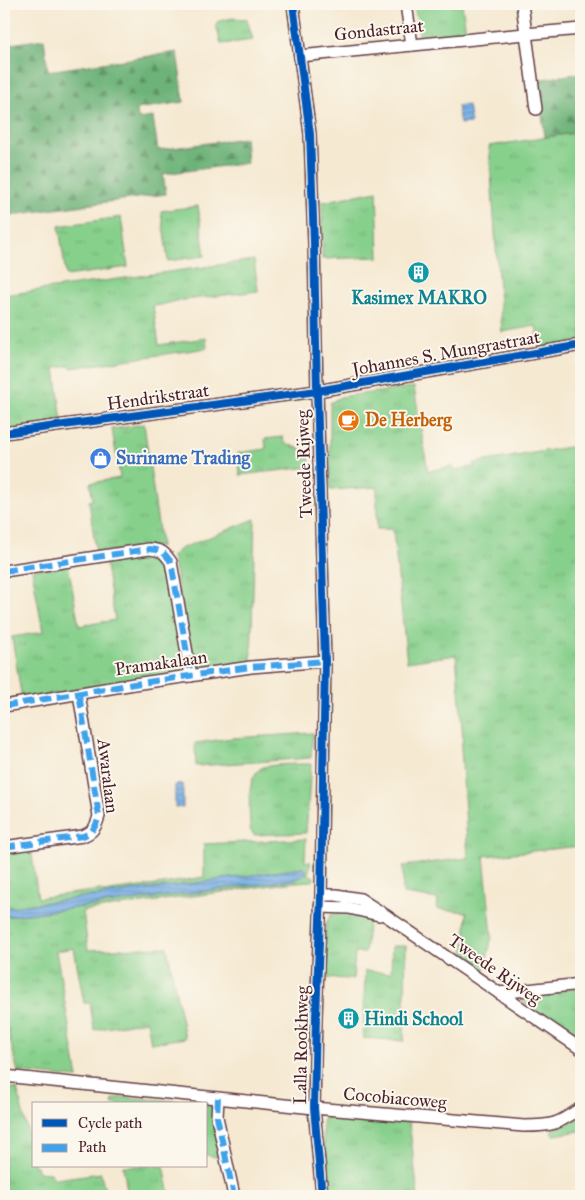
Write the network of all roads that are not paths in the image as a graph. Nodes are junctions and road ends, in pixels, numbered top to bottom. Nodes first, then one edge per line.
1 (293, 4) edge
2 (406, 4) edge
3 (522, 4) edge
4 (581, 29) edge
5 (525, 34) junction
6 (412, 45) junction
7 (300, 56) junction
8 (536, 108) dead end
9 (581, 345) edge
10 (317, 391) junction
11 (4, 433) edge
12 (4, 571) edge
13 (325, 661) junction
14 (191, 676) junction
15 (79, 694) junction
16 (4, 706) edge
17 (4, 847) edge
18 (321, 895) junction
19 (320, 907) junction
20 (388, 916) junction
21 (581, 984) edge
22 (498, 992) junction
23 (581, 1050) edge
24 (4, 1076) edge
25 (218, 1098) junction
26 (314, 1108) junction
27 (581, 1108) edge
28 (581, 1113) edge
29 (567, 1118) junction
30 (234, 1196) edge
31 (322, 1196) edge

1 - 7 street, Tweede Rijweg
2 - 6 street
3 - 5 street
4 - 5 street, Gondastraat
5 - 6 street, Gondastraat
5 - 8 street
6 - 7 street, Gondastraat
7 - 10 street, Tweede Rijweg
9 - 10 street, Johannes S. Mungrastraat
10 - 11 street, Hendrikstraat
10 - 13 street, Tweede Rijweg
12 - 14 street
13 - 14 street, Pramakalaan
13 - 18 street, Tweede Rijweg
14 - 15 street, Pramakalaan
15 - 16 street, Pramakalaan
15 - 17 street, Awaralaan
18 - 19 street, Lalla Rookhweg
18 - 20 street, Tweede Rijweg
19 - 20 street, Tweede Rijweg
19 - 26 street, Lalla Rookhweg
20 - 22 street, Tweede Rijweg
21 - 22 street
22 - 23 street, Tweede Rijweg
24 - 25 street, Cocobiacoweg
25 - 26 street, Cocobiacoweg
25 - 30 street
26 - 29 street, Cocobiacoweg
26 - 31 street, Lalla Rookhweg
27 - 29 street, Cocobiacoweg
28 - 29 street, Cocobiacoweg

